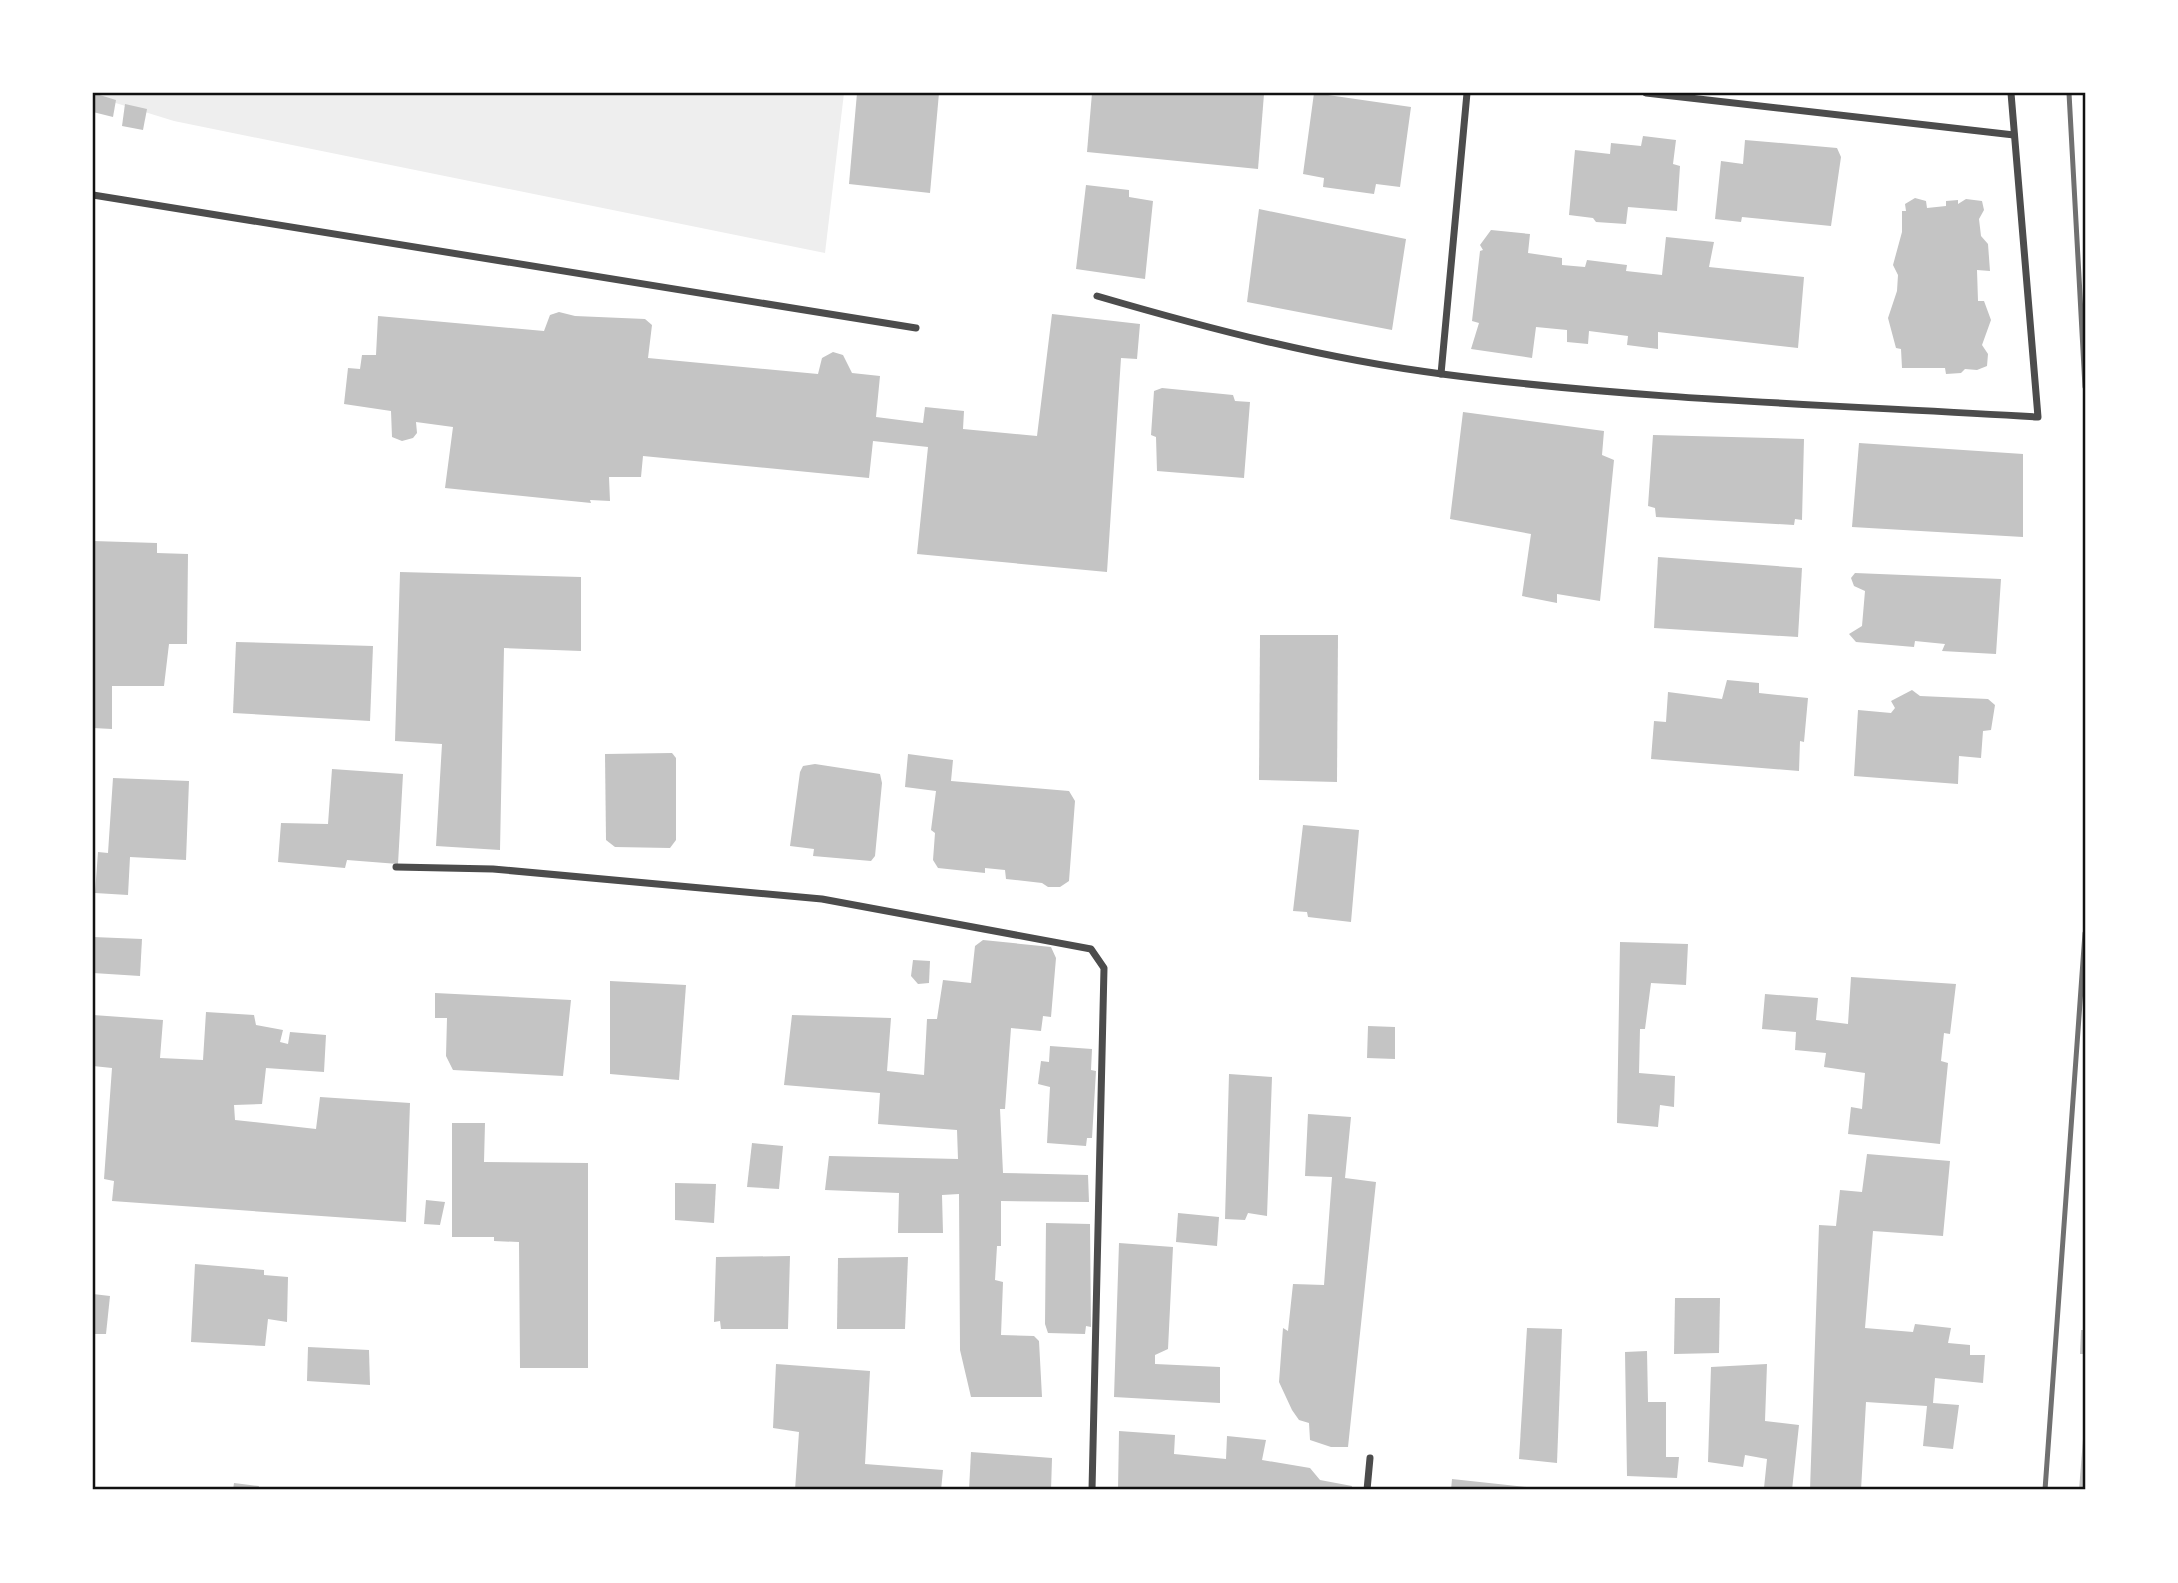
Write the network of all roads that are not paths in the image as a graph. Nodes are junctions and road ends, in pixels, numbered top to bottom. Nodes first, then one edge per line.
1 (1467, 93) edge
2 (1646, 93) edge
3 (2011, 93) edge
4 (2014, 135) junction
5 (93, 195) edge
6 (1097, 296) dead end
7 (916, 328) dead end
8 (1441, 374) junction
9 (396, 867) dead end
10 (1370, 1458) dead end
11 (1092, 1490) edge
12 (1367, 1490) edge

1 - 8 street
2 - 4 street
3 - 4 street
4 - 8 street
5 - 7 street
6 - 8 street
9 - 11 street
10 - 12 street

